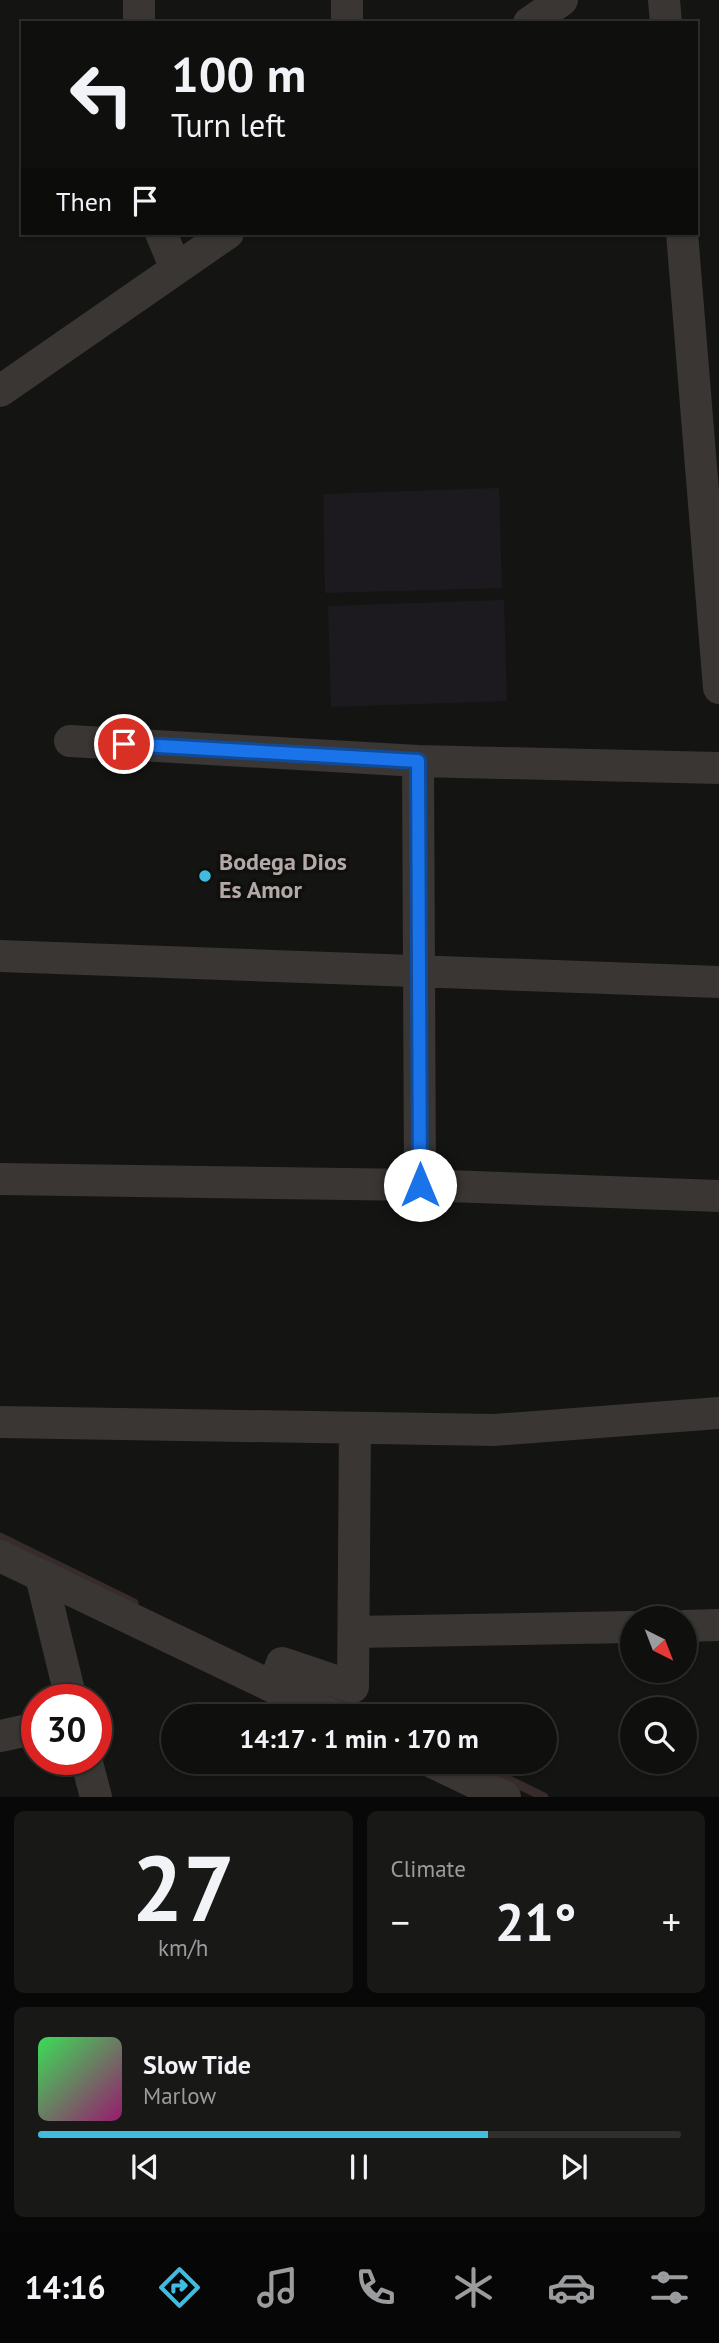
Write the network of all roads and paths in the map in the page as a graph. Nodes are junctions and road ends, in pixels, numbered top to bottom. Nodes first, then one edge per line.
1 (139, 0) edge
2 (347, 0) edge
3 (562, 0) edge
4 (664, 0) edge
5 (139, 21) edge
6 (347, 21) edge
7 (532, 21) edge
8 (666, 21) edge
9 (162, 235) edge
10 (225, 235) edge
11 (682, 235) edge
12 (176, 269) junction
13 (0, 391) edge
14 (719, 688) edge
15 (70, 741) dead end
16 (418, 761) junction
17 (719, 768) edge
18 (0, 956) edge
19 (419, 971) junction
20 (719, 982) edge
21 (0, 1179) edge
22 (420, 1185) junction
23 (719, 1196) edge
24 (719, 1413) edge
25 (0, 1422) edge
26 (355, 1428) junction
27 (0, 1556) edge
28 (41, 1576) junction
29 (719, 1625) edge
30 (697, 1626) edge
31 (620, 1627) edge
32 (354, 1632) junction
33 (67, 1684) edge
34 (273, 1687) junction
35 (309, 1704) edge
36 (21, 1731) edge
37 (0, 1736) edge
38 (457, 1774) edge
39 (90, 1775) edge
40 (96, 1797) edge
41 (505, 1797) edge

1 - 5 street
2 - 6 street
3 - 7 street
4 - 8 street
9 - 12 street
10 - 12 street
11 - 14 street
12 - 13 street
15 - 16 street
16 - 17 street
16 - 19 street
18 - 19 street
19 - 20 street
19 - 22 street
21 - 22 street
22 - 23 street
24 - 26 street
25 - 26 street
26 - 32 street
27 - 28 street
28 - 33 street
28 - 34 street
29 - 30 street
31 - 32 street
32 - 34 street
34 - 35 street
36 - 37 street
38 - 41 street
39 - 40 street

